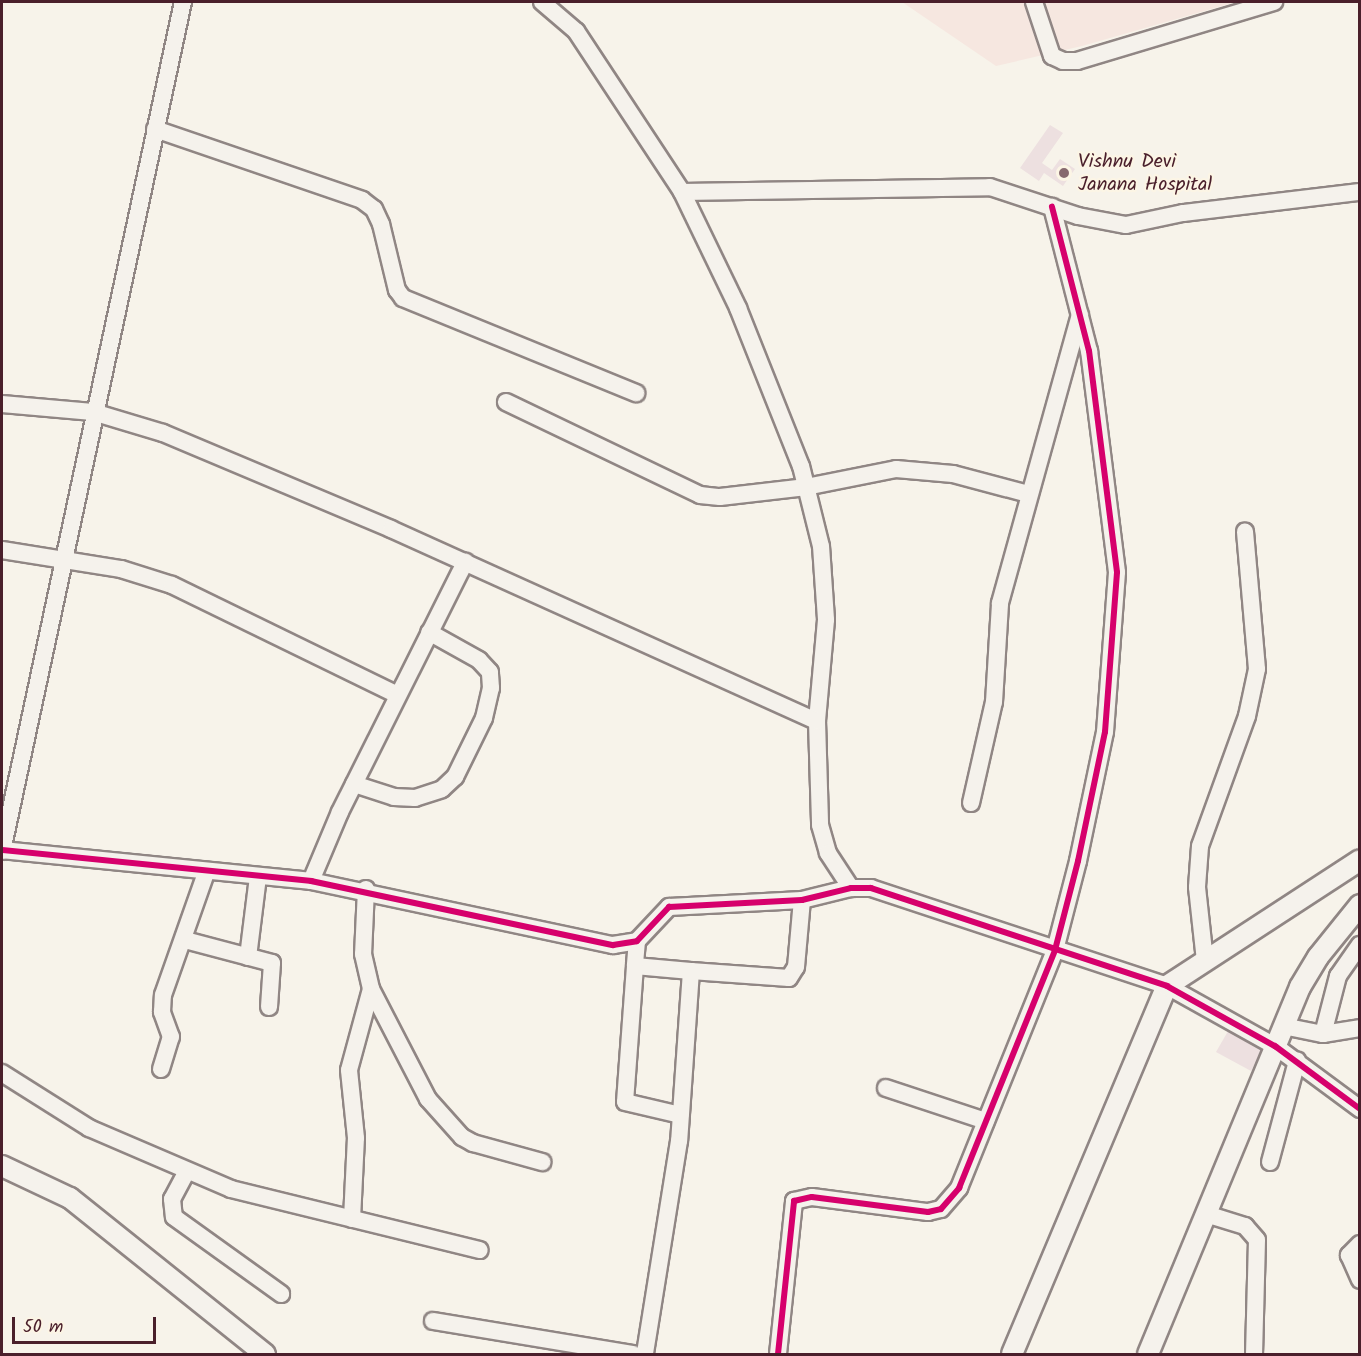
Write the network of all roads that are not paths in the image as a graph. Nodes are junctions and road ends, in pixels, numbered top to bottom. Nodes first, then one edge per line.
1 (183, 2) edge
2 (542, 2) edge
3 (1034, 2) edge
4 (1274, 2) edge
5 (155, 129) junction
6 (682, 192) junction
7 (1359, 192) edge
8 (1052, 207) junction
9 (1081, 312) junction
10 (636, 393) dead end
11 (506, 402) dead end
12 (2, 404) edge
13 (93, 412) junction
14 (806, 487) junction
15 (1028, 494) junction
16 (1245, 532) dead end
17 (2, 550) edge
18 (66, 559) junction
19 (465, 562) junction
20 (429, 632) junction
21 (398, 695) junction
22 (817, 721) junction
23 (354, 784) junction
24 (971, 803) dead end
25 (2, 850) edge
26 (1358, 864) edge
27 (206, 873) junction
28 (258, 877) junction
29 (311, 881) junction
30 (851, 888) junction
31 (366, 889) junction
32 (802, 900) junction
33 (1359, 906) edge
34 (185, 940) junction
35 (637, 942) junction
36 (1359, 945) edge
37 (1055, 950) junction
38 (248, 957) junction
39 (1205, 961) junction
40 (635, 966) junction
41 (691, 971) junction
42 (1167, 986) junction
43 (371, 989) junction
44 (269, 1007) dead end
45 (1283, 1026) junction
46 (1359, 1028) edge
47 (1323, 1034) junction
48 (1275, 1046) junction
49 (1296, 1061) junction
50 (161, 1069) dead end
51 (2, 1072) edge
52 (886, 1088) dead end
53 (1359, 1108) edge
54 (681, 1115) junction
55 (986, 1121) junction
56 (542, 1162) dead end
57 (1270, 1162) dead end
58 (2, 1166) edge
59 (187, 1171) junction
60 (1206, 1214) junction
61 (352, 1219) junction
62 (1359, 1244) edge
63 (480, 1250) dead end
64 (1359, 1280) edge
65 (280, 1294) dead end
66 (433, 1321) dead end
67 (553, 1348) edge
68 (257, 1352) edge
69 (633, 1354) edge
70 (645, 1354) edge
71 (778, 1354) edge
72 (1012, 1354) edge
73 (1148, 1354) edge
74 (1254, 1354) edge

1 - 5 street
2 - 6 street
3 - 4 street
5 - 10 street
5 - 13 street
6 - 8 street
6 - 14 street
7 - 8 street
8 - 9 street
9 - 15 street
9 - 37 street
11 - 14 street
12 - 13 street
13 - 18 street
13 - 19 street
14 - 15 street
14 - 22 street
15 - 24 street
16 - 39 street
17 - 18 street
18 - 21 street
18 - 25 street
19 - 20 street
19 - 22 street
20 - 21 street
20 - 23 street
21 - 23 street
22 - 30 street
23 - 29 street
25 - 27 street
26 - 39 street
27 - 28 street
27 - 34 street
28 - 29 street
28 - 38 street
29 - 31 street
30 - 32 street
30 - 37 street
31 - 35 street
31 - 43 street
32 - 35 street
32 - 41 street
33 - 45 street
34 - 38 street
34 - 50 street
35 - 40 street
36 - 47 street
37 - 42 street
37 - 55 street
38 - 44 street
39 - 42 street
40 - 41 street
40 - 54 street
41 - 54 street
42 - 48 street
42 - 72 street
43 - 56 street
43 - 61 street
45 - 47 street
45 - 48 street
46 - 47 street
48 - 49 street
48 - 60 street
49 - 53 street
49 - 57 street
51 - 59 street
52 - 55 street
54 - 70 street
55 - 71 street
58 - 68 street
59 - 61 street
59 - 65 street
60 - 73 street
60 - 74 street
61 - 63 street
62 - 64 street
66 - 67 street
67 - 69 street

